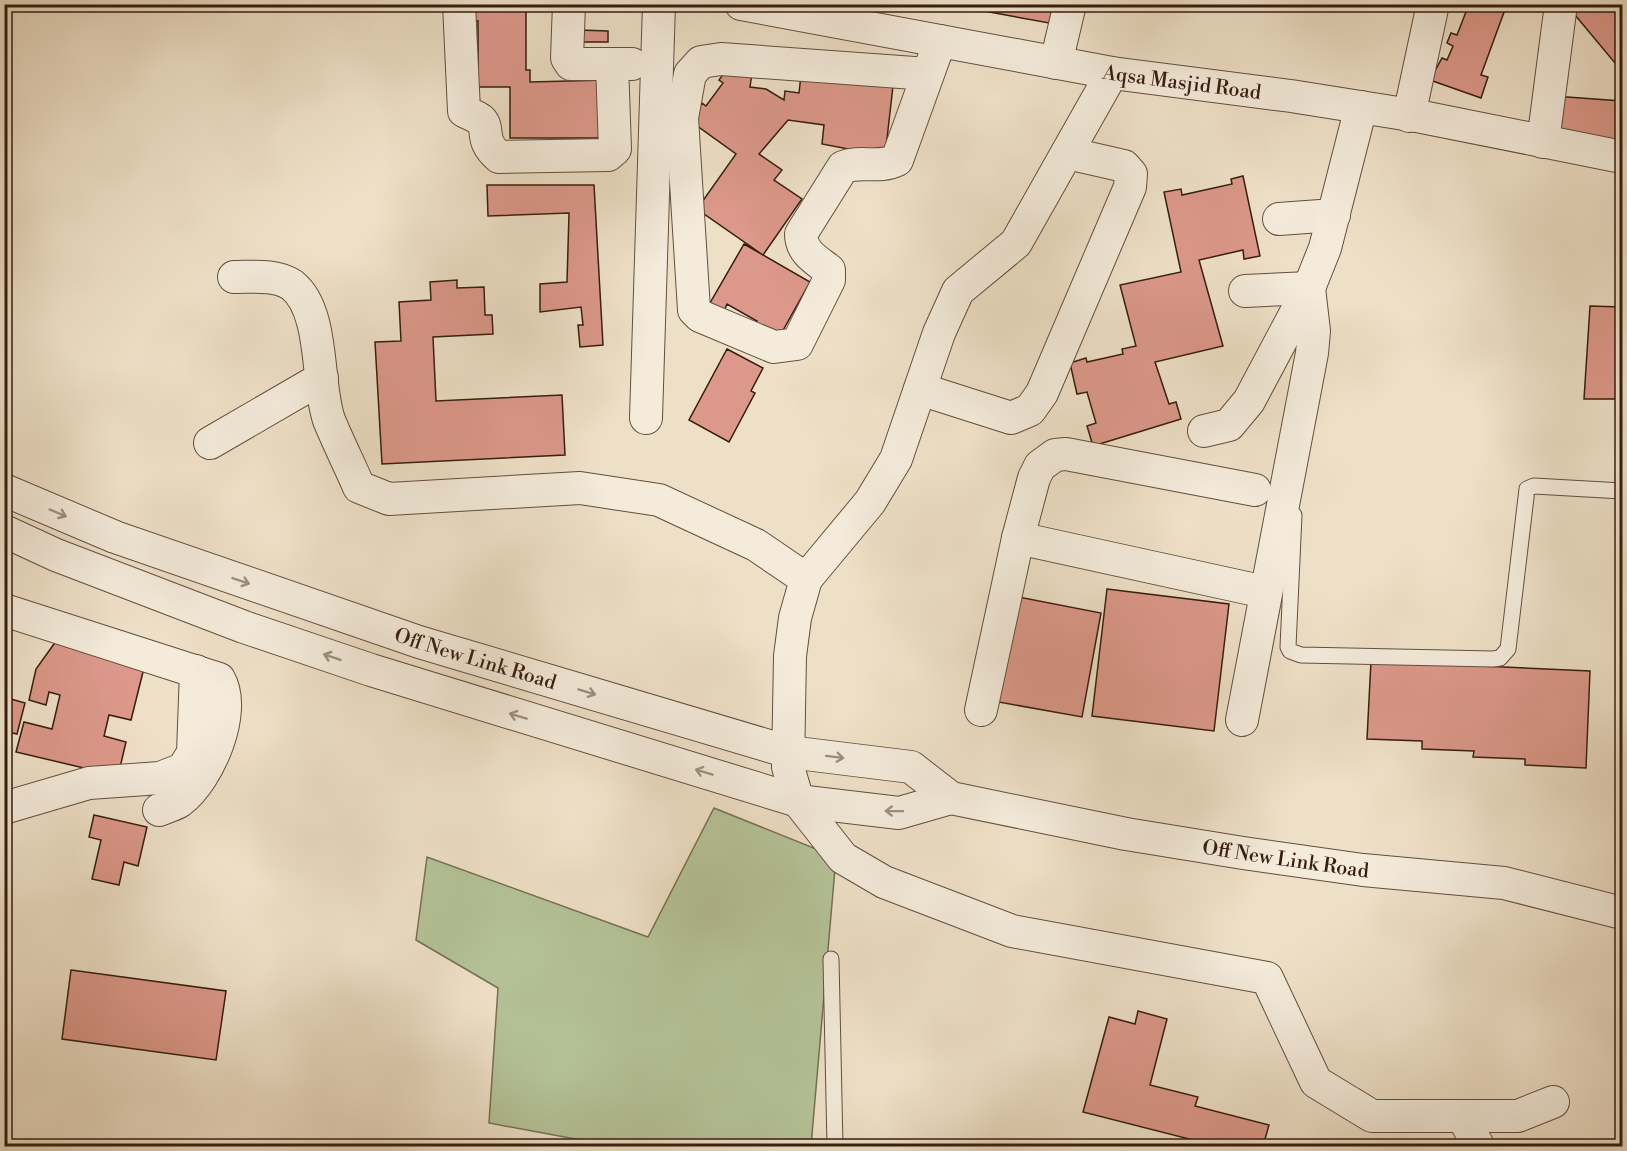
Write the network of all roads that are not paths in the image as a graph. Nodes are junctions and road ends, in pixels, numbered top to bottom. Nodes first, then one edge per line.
1 (459, 4) edge
2 (569, 4) edge
3 (659, 4) edge
4 (741, 4) edge
5 (1070, 4) edge
6 (1433, 4) edge
7 (1561, 4) edge
8 (810, 11) edge
9 (940, 41) junction
10 (657, 63) junction
11 (1056, 63) junction
12 (612, 64) junction
13 (1112, 73) junction
14 (928, 74) junction
15 (1361, 107) junction
16 (1409, 116) junction
17 (1543, 142) junction
18 (1067, 153) junction
19 (1623, 157) edge
20 (654, 163) junction
21 (685, 163) junction
22 (1334, 215) junction
23 (1279, 219) dead end
24 (234, 277) dead end
25 (1308, 288) junction
26 (1245, 291) dead end
27 (322, 378) junction
28 (920, 389) junction
29 (646, 418) dead end
30 (1204, 431) dead end
31 (210, 443) dead end
32 (1296, 476) dead end
33 (4, 490) edge
34 (1256, 490) dead end
35 (1623, 491) edge
36 (4, 531) edge
37 (1018, 538) junction
38 (806, 579) junction
39 (1265, 592) junction
40 (4, 610) edge
41 (196, 671) junction
42 (981, 710) dead end
43 (1242, 720) dead end
44 (789, 752) junction
45 (951, 798) junction
46 (798, 801) junction
47 (4, 808) edge
48 (159, 810) dead end
49 (1623, 913) edge
50 (831, 959) dead end
51 (1553, 1101) dead end
52 (1463, 1116) junction
53 (835, 1146) edge
54 (1478, 1146) edge

1 - 12 street
2 - 12 street
3 - 10 street
4 - 8 street, Aqsa Masjid Road
5 - 11 street
6 - 16 street
7 - 17 street
8 - 9 street, Aqsa Masjid Road
9 - 11 street, Aqsa Masjid Road
9 - 14 street
10 - 12 street
10 - 20 street
11 - 13 street, Aqsa Masjid Road
13 - 15 street, Aqsa Masjid Road
13 - 18 street
14 - 21 street
14 - 21 street
15 - 16 street, Aqsa Masjid Road
15 - 22 street
16 - 17 street, Aqsa Masjid Road
17 - 19 street, Aqsa Masjid Road
18 - 28 street
18 - 28 street
20 - 21 street
20 - 29 street
22 - 23 street
22 - 25 street
24 - 27 street
25 - 26 street
25 - 30 street
25 - 39 street
27 - 31 street
27 - 38 street
28 - 38 street
32 - 35 lane
33 -> 44 street, Off New Link Road
34 - 37 street
46 -> 36 street, Off New Link Road
37 - 39 street
37 - 42 street
38 - 44 street
39 - 43 street
40 - 41 street
41 - 47 street
41 - 48 street
44 -> 45 street, Off New Link Road
44 - 46 street
45 -> 46 street, Off New Link Road
45 - 49 street, Off New Link Road
46 - 52 street
50 - 53 lane
51 - 52 street
52 - 54 street

